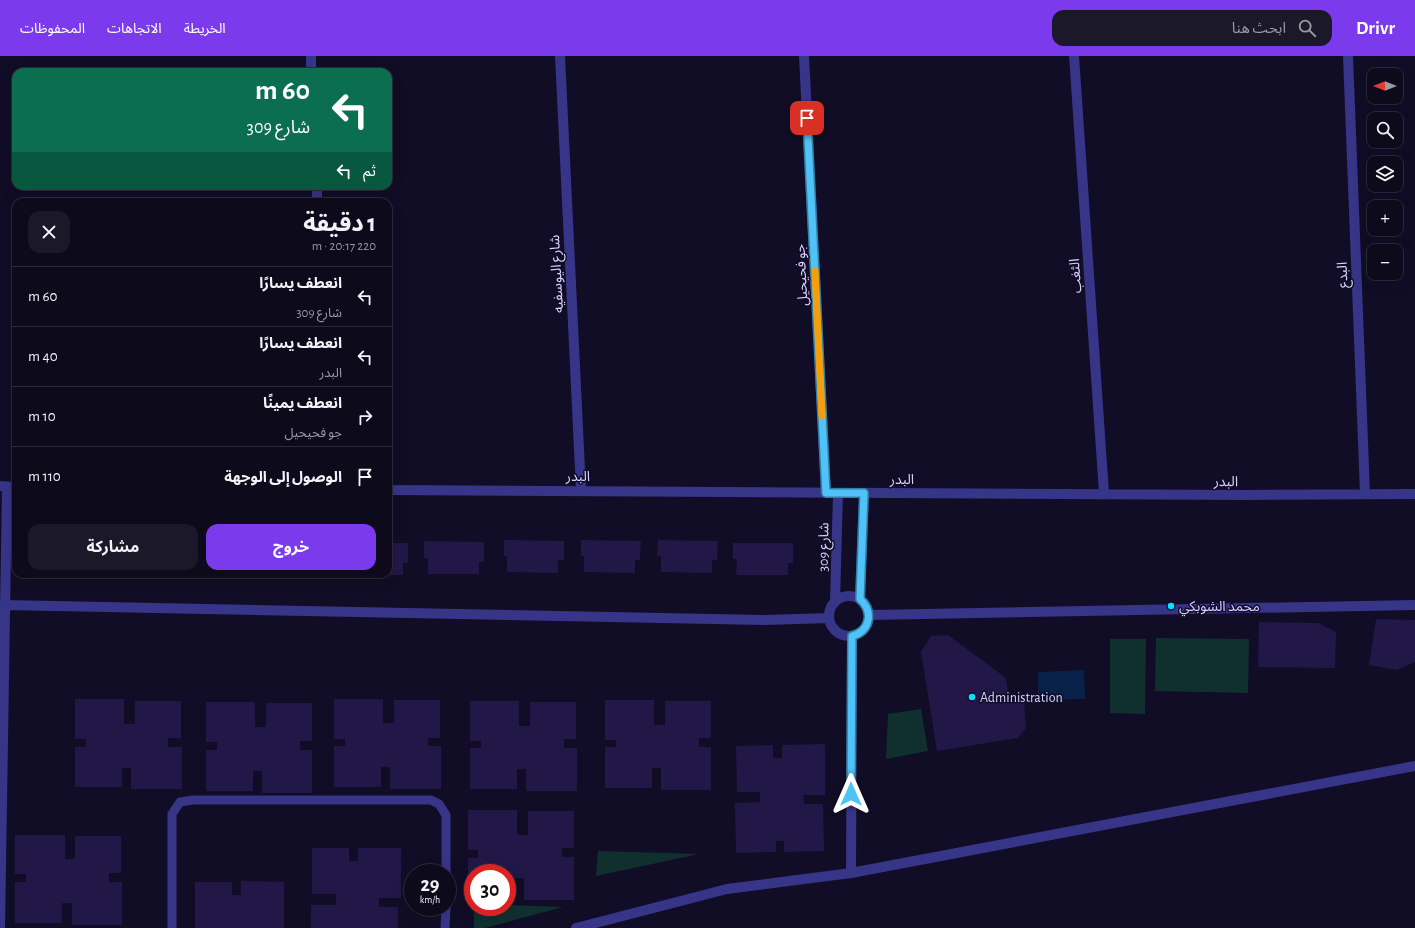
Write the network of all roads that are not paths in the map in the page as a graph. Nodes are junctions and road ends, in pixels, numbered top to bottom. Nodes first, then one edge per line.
1 (311, 56) edge
2 (560, 56) edge
3 (804, 56) edge
4 (1074, 56) edge
5 (1348, 56) edge
6 (312, 68) edge
7 (8, 487) edge
8 (392, 490) edge
9 (581, 490) junction
10 (826, 493) junction
11 (838, 493) junction
12 (864, 493) junction
13 (1104, 493) junction
14 (1365, 493) junction
15 (1415, 494) edge
16 (860, 599) junction
17 (835, 601) junction
18 (4, 604) junction
19 (1415, 604) edge
20 (869, 615) junction
21 (829, 618) junction
22 (852, 636) junction
23 (1415, 766) edge
24 (446, 864) edge
25 (851, 873) junction
26 (446, 916) edge
27 (0, 928) edge
28 (172, 928) edge
29 (446, 928) edge
30 (576, 928) edge

1 - 6 street
2 - 9 street, شارع اليوسفيه
3 - 10 street, جو فحيحيل
4 - 13 street, الثغب
5 - 14 street, البدع
7 - 18 street
8 - 9 street, البدر
9 - 10 street, البدر
10 - 11 street, البدر
11 - 12 street, البدر
11 - 17 street, شارع 309
12 - 13 street, البدر
12 - 16 street
13 - 14 street, البدر
14 - 15 street, البدر
16 - 17 street
16 - 20 street
17 - 21 street
18 - 21 street
18 - 27 street
19 - 20 street
20 - 22 street
21 - 22 street
22 - 25 street
23 - 25 street
24 - 28 lane
25 - 30 street
26 - 29 lane

